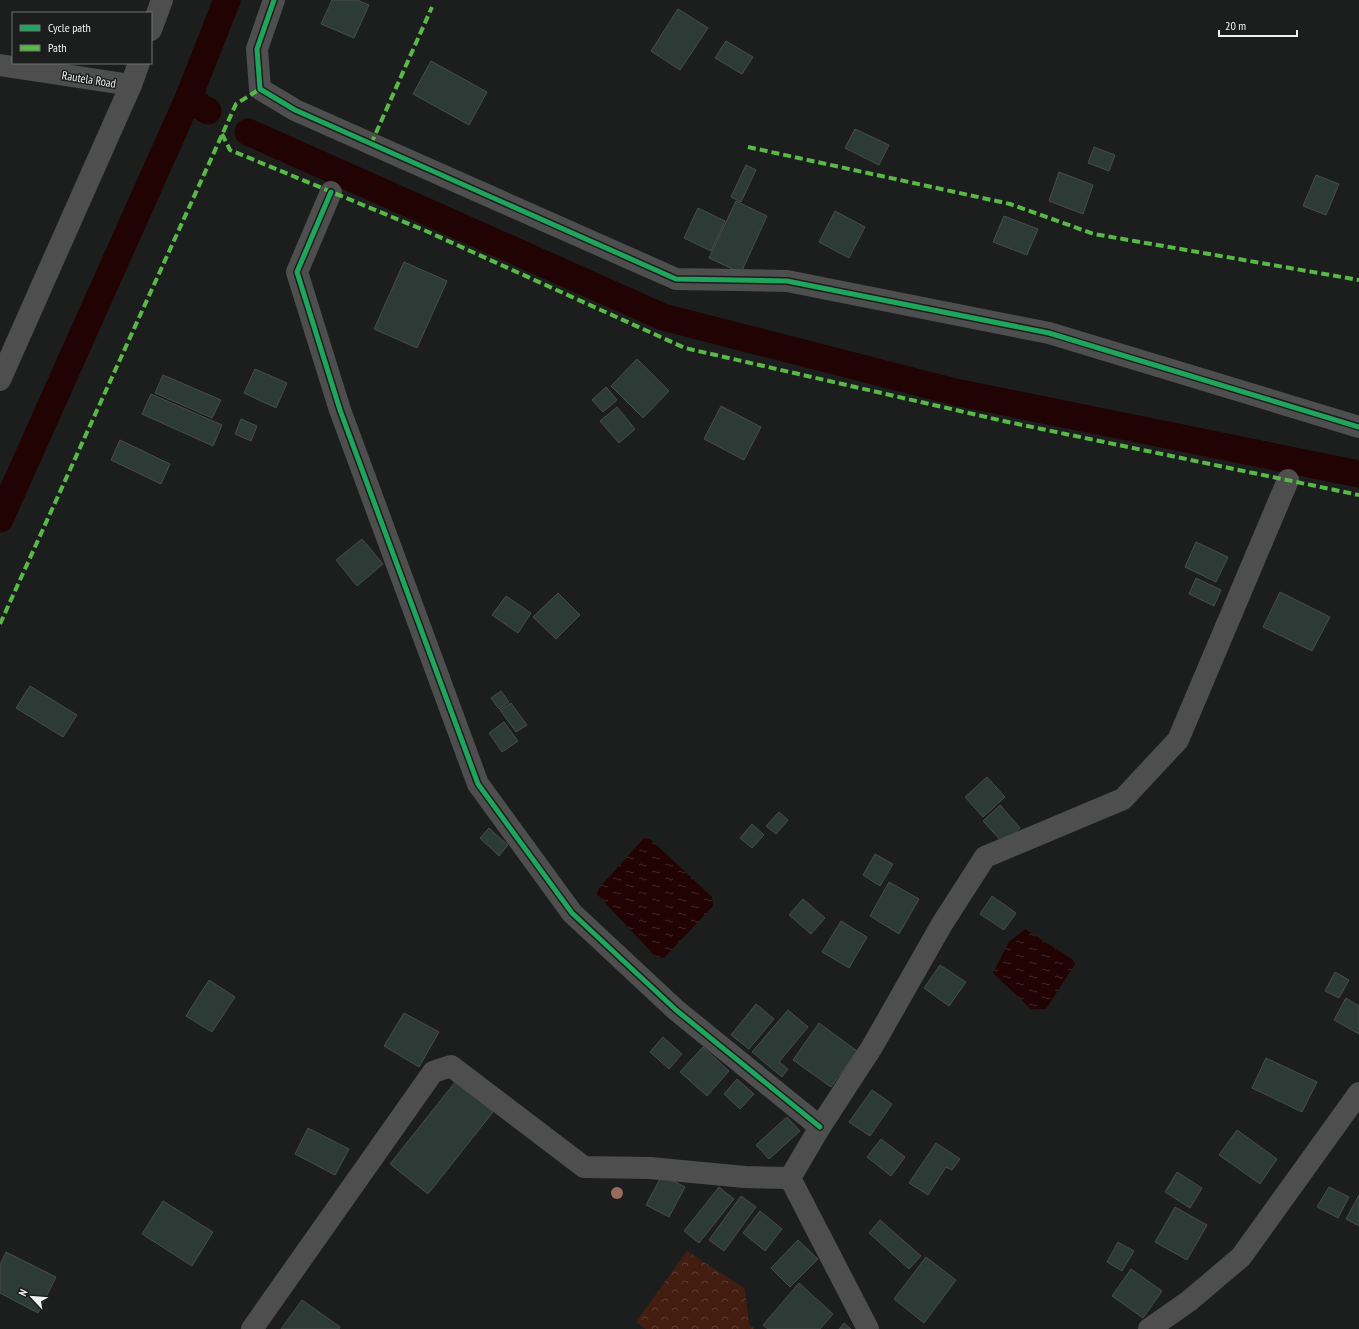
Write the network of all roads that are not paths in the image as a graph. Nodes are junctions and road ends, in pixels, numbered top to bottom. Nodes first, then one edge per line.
1 (162, 0) edge
2 (274, 0) edge
3 (152, 27) edge
4 (139, 64) edge
5 (0, 65) edge
6 (131, 85) junction
7 (331, 192) dead end
8 (0, 380) edge
9 (1359, 427) edge
10 (1288, 480) dead end
11 (1359, 1093) edge
12 (820, 1127) junction
13 (790, 1178) junction
14 (252, 1329) edge
15 (868, 1329) edge
16 (1149, 1329) edge

1 - 3 street
2 - 9 street
4 - 6 street
5 - 6 street, Rautela Road
6 - 8 street
7 - 12 street
10 - 12 street
11 - 16 street
12 - 13 street
13 - 14 street
13 - 15 street

